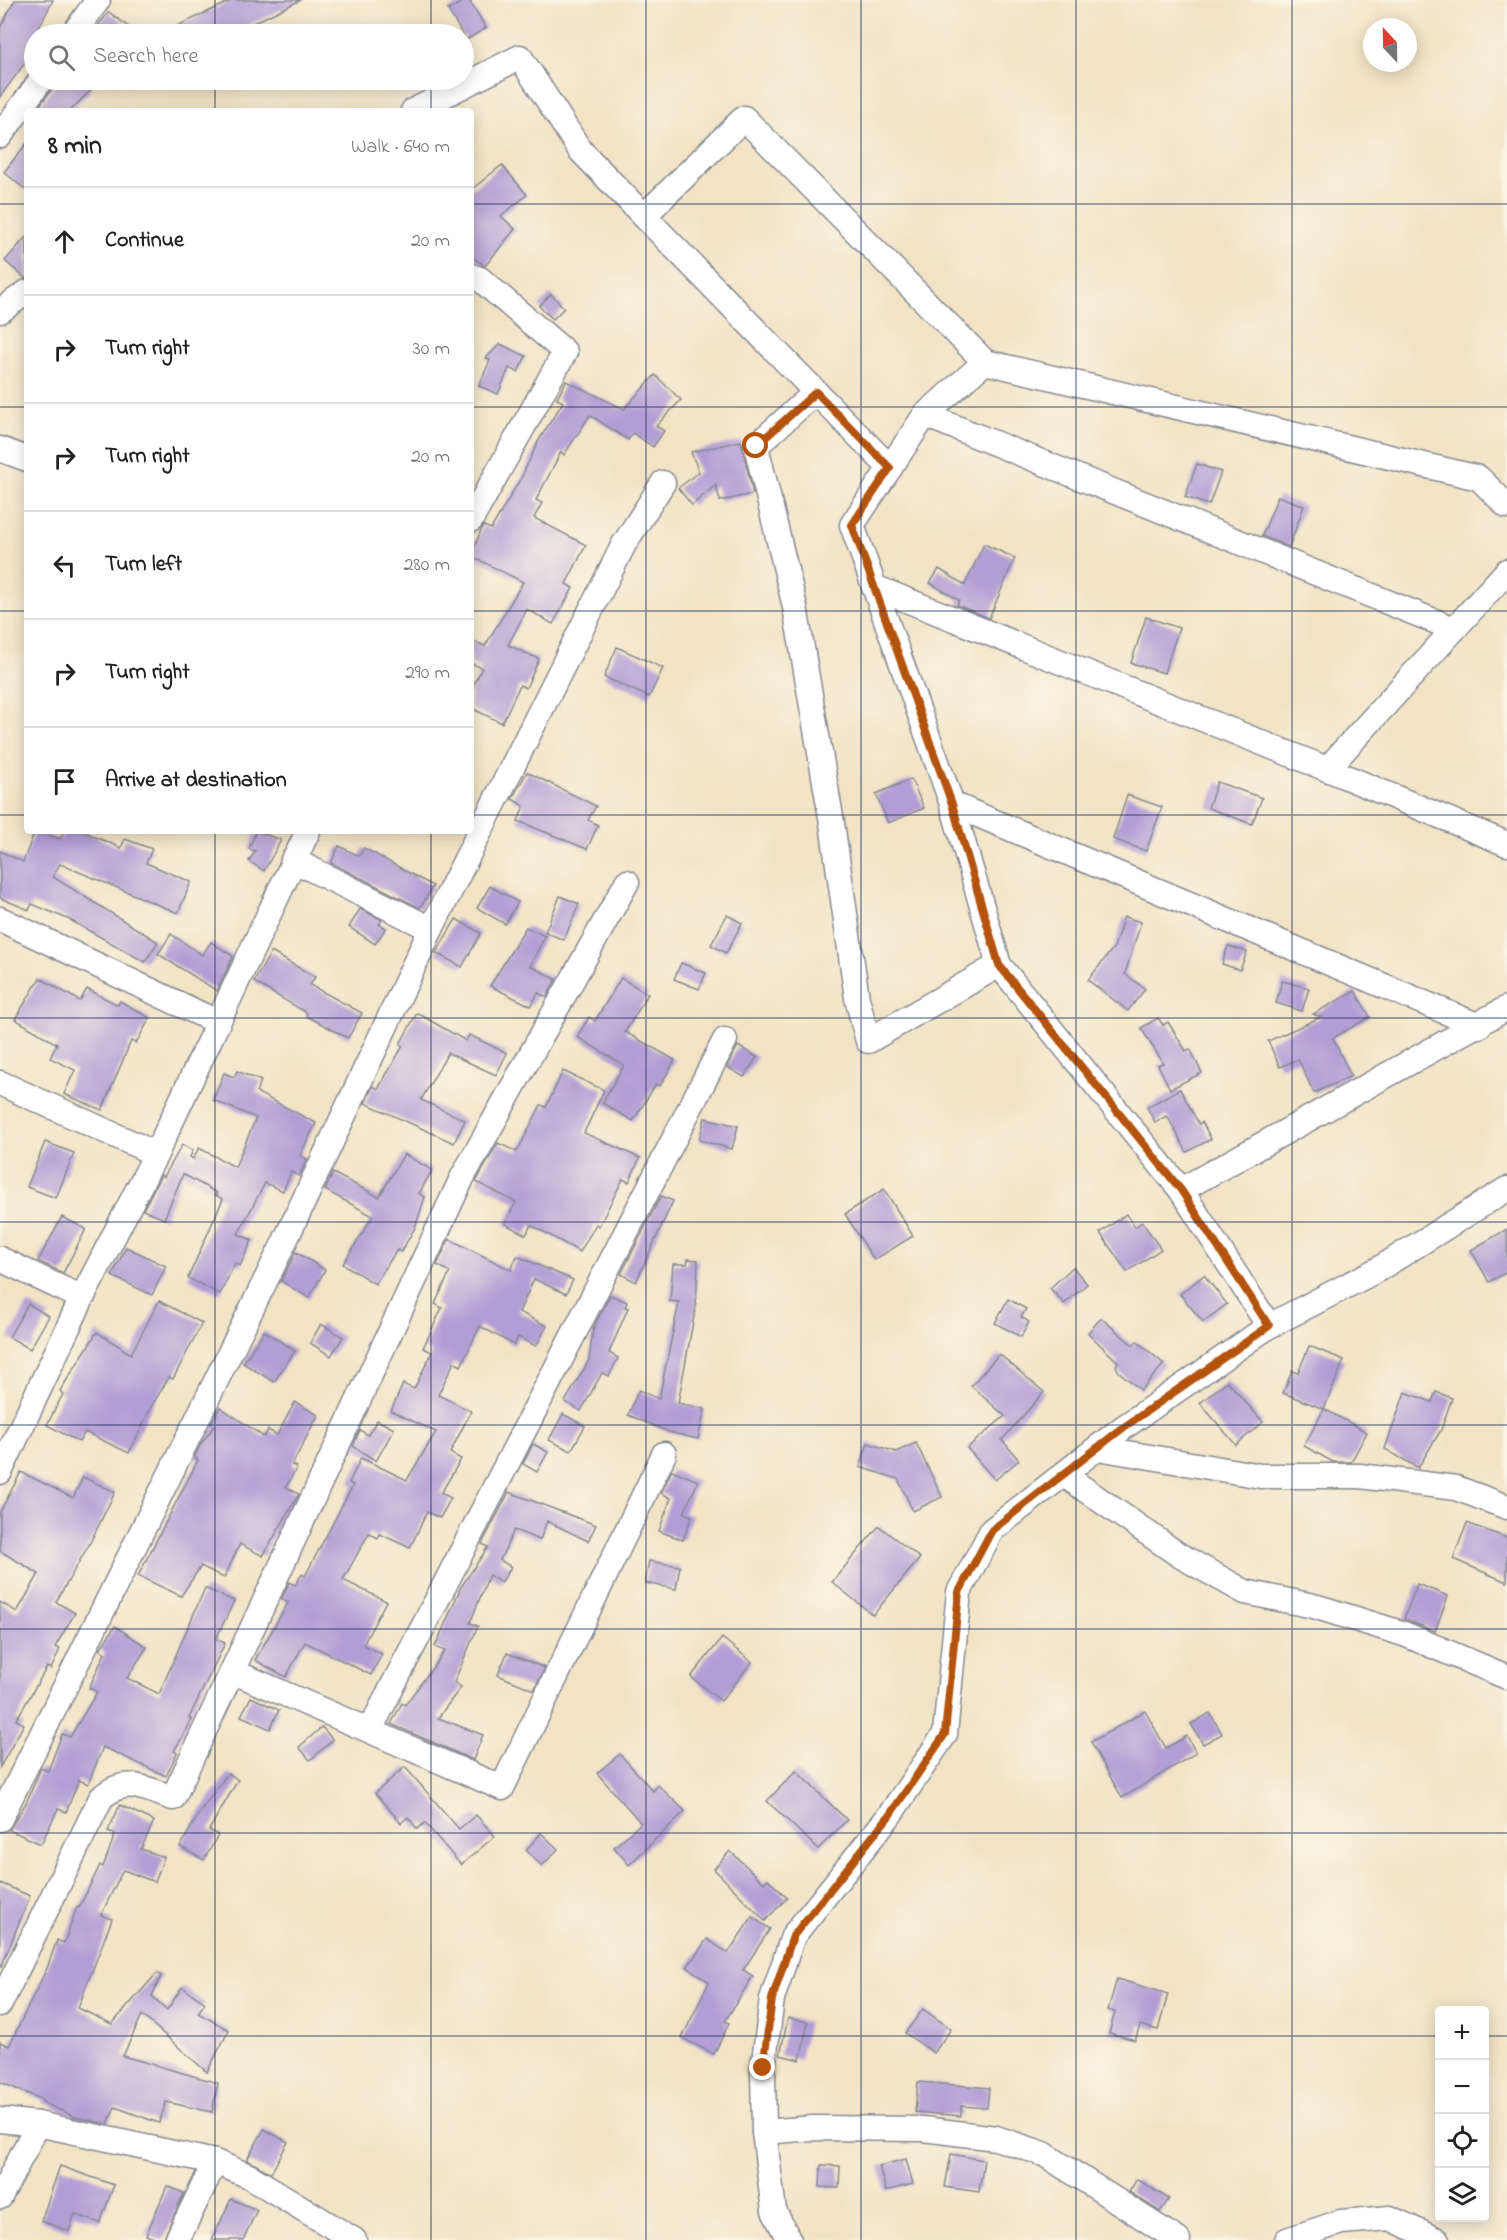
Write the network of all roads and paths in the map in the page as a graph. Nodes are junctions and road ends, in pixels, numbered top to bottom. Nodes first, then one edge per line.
1 (98, 0) edge
2 (80, 24) edge
3 (474, 80) edge
4 (34, 90) edge
5 (455, 90) edge
6 (419, 108) edge
7 (0, 136) edge
8 (644, 216) junction
9 (474, 277) edge
10 (24, 294) edge
11 (0, 311) edge
12 (985, 362) junction
13 (816, 392) junction
14 (925, 415) junction
15 (0, 449) edge
16 (24, 458) edge
17 (890, 468) junction
18 (663, 483) dead end
19 (1507, 506) edge
20 (474, 515) edge
21 (1507, 571) edge
22 (874, 587) junction
23 (1454, 629) junction
24 (1327, 769) junction
25 (952, 804) junction
26 (306, 834) edge
27 (1507, 844) edge
28 (293, 860) junction
29 (627, 882) dead end
30 (0, 919) edge
31 (431, 929) junction
32 (999, 965) junction
33 (1498, 1019) edge
34 (217, 1022) junction
35 (725, 1040) dead end
36 (0, 1083) edge
37 (156, 1154) junction
38 (1507, 1189) edge
39 (1181, 1190) junction
40 (0, 1259) edge
41 (82, 1299) junction
42 (1269, 1326) junction
43 (9, 1430) edge
44 (1098, 1448) junction
45 (664, 1454) dead end
46 (0, 1472) edge
47 (1064, 1475) junction
48 (1507, 1507) edge
49 (234, 1672) junction
50 (1507, 1677) edge
51 (370, 1730) junction
52 (0, 1819) edge
53 (0, 2004) edge
54 (0, 2120) edge
55 (38, 2124) junction
56 (764, 2132) junction
57 (215, 2162) junction
58 (0, 2197) edge
59 (177, 2240) edge
60 (354, 2240) edge
61 (789, 2240) edge
62 (1178, 2240) edge
63 (1287, 2240) edge
64 (1437, 2240) edge

1 - 2 street
3 - 8 street
4 - 7 street
5 - 6 street
8 - 12 street
8 - 13 street
9 - 20 street
10 - 11 street
12 - 14 street
12 - 19 street
13 - 17 street
13 - 32 street
14 - 17 street
14 - 23 street
15 - 16 street
17 - 22 street
18 - 31 street
21 - 23 street
22 - 24 street
22 - 25 street
23 - 24 street
24 - 27 street
25 - 32 street
25 - 33 street
26 - 28 street
28 - 31 street
28 - 34 street
29 - 49 street
30 - 34 street
31 - 52 street
32 - 39 street
33 - 39 street
34 - 37 street
35 - 51 street
36 - 37 street
37 - 41 street
38 - 42 street
39 - 42 street
40 - 41 street
41 - 43 street
42 - 44 street
43 - 46 street
44 - 47 street
44 - 48 street
45 - 51 street
47 - 50 street
47 - 56 street
49 - 51 street
49 - 53 street
54 - 55 street
55 - 57 street
55 - 58 street
56 - 61 street
56 - 62 street
57 - 59 street
57 - 60 street
63 - 64 street

